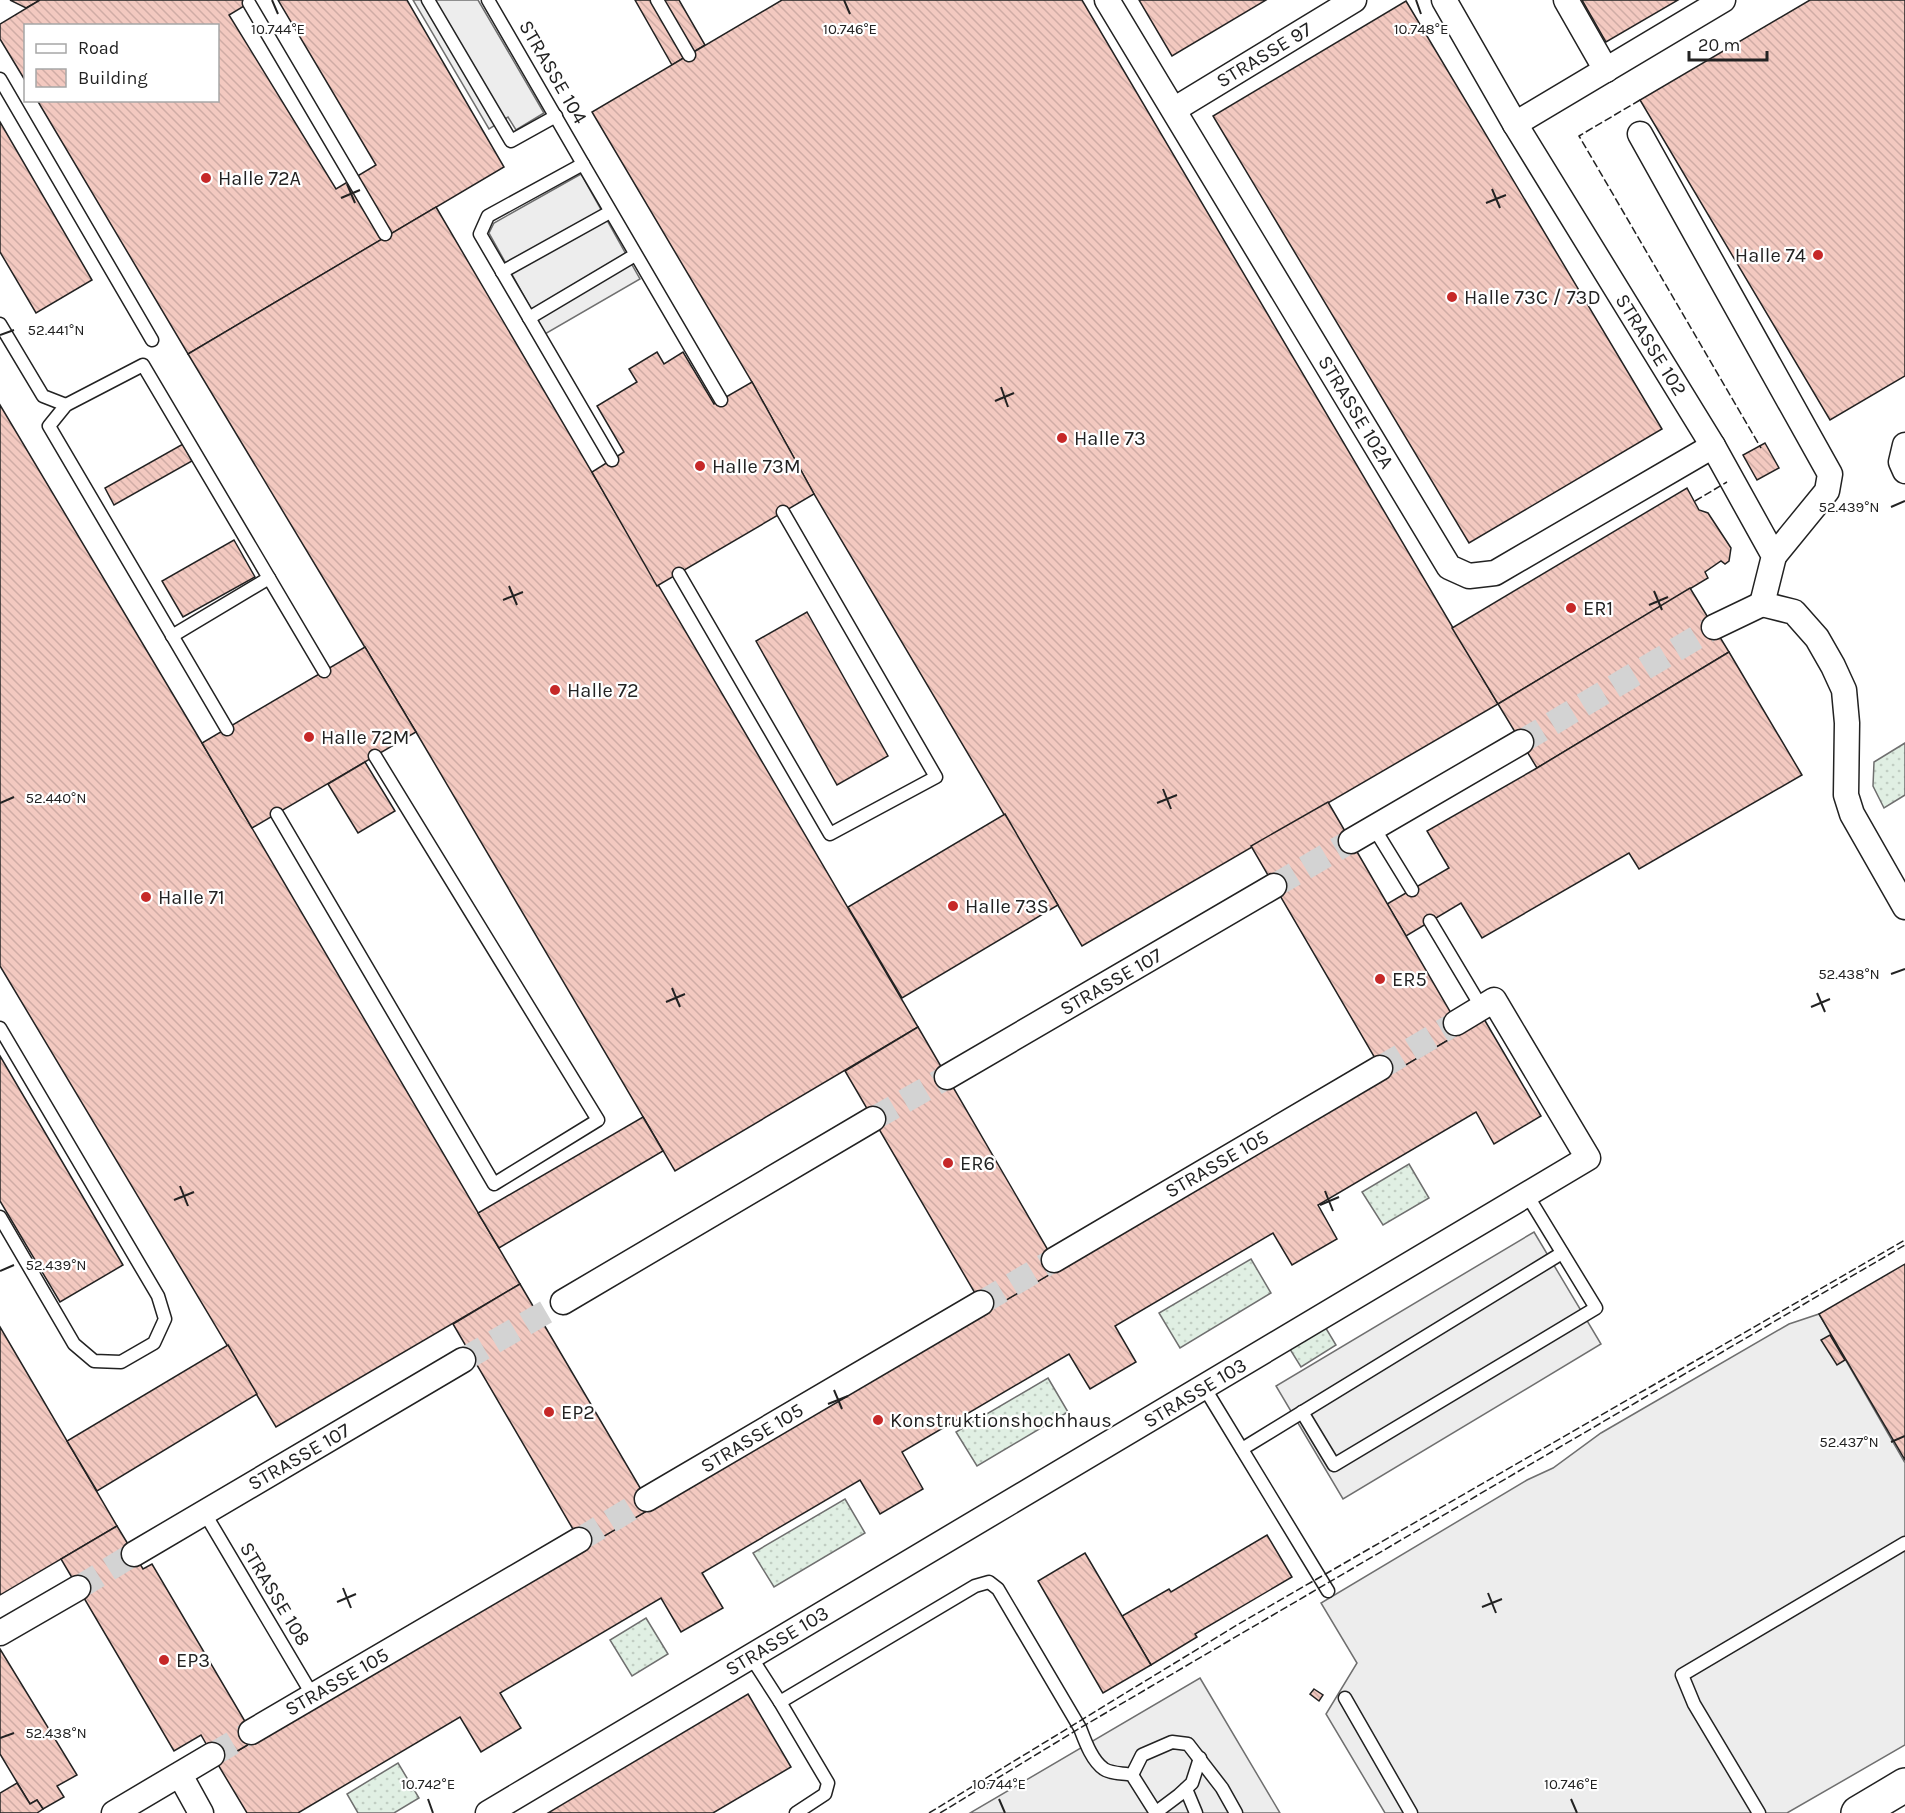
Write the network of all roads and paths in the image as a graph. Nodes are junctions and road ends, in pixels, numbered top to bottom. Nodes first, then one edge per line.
1 (428, 0) edge
2 (488, 0) edge
3 (657, 0) edge
4 (1107, 0) edge
5 (1354, 0) edge
6 (1444, 0) edge
7 (1566, 0) edge
8 (1723, 0) edge
9 (249, 3) dead end
10 (689, 55) dead end
11 (1606, 70) junction
12 (0, 79) edge
13 (1174, 109) junction
14 (556, 117) junction
15 (1515, 124) junction
16 (1640, 134) dead end
17 (583, 164) junction
18 (610, 212) junction
19 (385, 234) dead end
20 (635, 255) junction
21 (502, 272) junction
22 (529, 318) junction
23 (0, 324) edge
24 (152, 340) dead end
25 (721, 400) dead end
26 (66, 405) junction
27 (1905, 445) edge
28 (1713, 446) junction
29 (612, 460) dead end
30 (1905, 471) edge
31 (783, 512) dead end
32 (1774, 556) junction
33 (679, 573) dead end
34 (269, 578) junction
35 (1762, 604) junction
36 (1714, 627) tunnel mouth
37 (172, 636) junction
38 (324, 671) dead end
39 (227, 729) dead end
40 (1521, 742) tunnel mouth
41 (375, 756) dead end
42 (277, 814) dead end
43 (1374, 828) junction
44 (1351, 841) tunnel mouth
45 (1274, 886) tunnel mouth
46 (1412, 890) dead end
47 (1905, 907) edge
48 (1430, 921) dead end
49 (1488, 1004) junction
50 (1456, 1023) tunnel mouth
51 (0, 1028) edge
52 (1380, 1068) tunnel mouth
53 (947, 1077) tunnel mouth
54 (873, 1119) tunnel mouth
55 (1527, 1195) junction
56 (0, 1217) edge
57 (1562, 1253) junction
58 (1054, 1260) tunnel mouth
59 (563, 1302) tunnel mouth
60 (981, 1303) tunnel mouth
61 (464, 1360) tunnel mouth
62 (1204, 1388) junction
63 (1302, 1412) junction
64 (1242, 1449) junction
65 (646, 1500) tunnel mouth
66 (204, 1512) junction
67 (579, 1540) tunnel mouth
68 (1905, 1543) edge
69 (134, 1554) tunnel mouth
70 (78, 1588) tunnel mouth
71 (1328, 1591) dead end
72 (0, 1633) edge
73 (751, 1657) junction
74 (313, 1696) junction
75 (1346, 1698) dead end
76 (780, 1702) junction
77 (251, 1732) tunnel mouth
78 (212, 1755) tunnel mouth
79 (1200, 1758) junction
80 (180, 1775) junction
81 (1132, 1775) junction
82 (1905, 1785) edge
83 (1186, 1789) junction
84 (114, 1813) edge
85 (201, 1813) edge
86 (488, 1813) edge
87 (796, 1813) edge
88 (1156, 1813) edge
89 (1196, 1813) edge
90 (1236, 1813) edge
91 (1411, 1813) edge
92 (1759, 1813) edge
93 (1858, 1813) edge

1 - 14 lane
2 - 14 lane, STRASSE 104
3 - 10 lane
4 - 13 street, STRASSE 102A
5 - 13 street, STRASSE 97
6 - 15 street, STRASSE 102
7 - 11 street
8 - 11 street
9 - 19 lane
11 - 15 street
12 - 24 lane
13 - 28 street, STRASSE 102A
14 - 17 lane, STRASSE 104
15 - 28 street, STRASSE 102
16 - 32 street
17 - 18 lane, STRASSE 104
17 - 21 lane
18 - 20 lane, STRASSE 104
18 - 21 lane
20 - 22 lane
20 - 25 lane, STRASSE 104
21 - 22 lane
22 - 29 lane
23 - 26 lane
26 - 34 lane
26 - 37 lane
27 - 30 street
28 - 32 street, STRASSE 102
31 - 33 lane
32 - 35 street
34 - 37 lane
34 - 38 lane
35 - 36 street
35 - 47 street
37 - 39 lane
40 - 43 street
41 - 42 lane
43 - 44 street
43 - 46 lane
45 - 53 street, STRASSE 107
48 - 49 lane
49 - 50 street
49 - 55 street, STRASSE 103
51 - 56 lane
52 - 58 street, STRASSE 105
54 - 59 street
55 - 57 lane
55 - 62 street, STRASSE 103
57 - 63 lane
57 - 63 lane
60 - 65 street, STRASSE 105
61 - 66 street, STRASSE 107
62 - 64 lane
62 - 73 street, STRASSE 103
63 - 64 lane
64 - 71 lane
66 - 69 street, STRASSE 107
66 - 74 lane, STRASSE 108
67 - 74 street, STRASSE 105
68 - 92 lane
70 - 72 street
73 - 76 lane
73 - 86 street, STRASSE 103
74 - 77 street, STRASSE 105
75 - 91 lane
76 - 81 lane
76 - 87 lane
78 - 80 street
79 - 81 lane
79 - 83 lane
79 - 90 lane
80 - 84 street
80 - 85 street
81 - 88 lane
82 - 93 street
83 - 88 lane
83 - 89 lane

